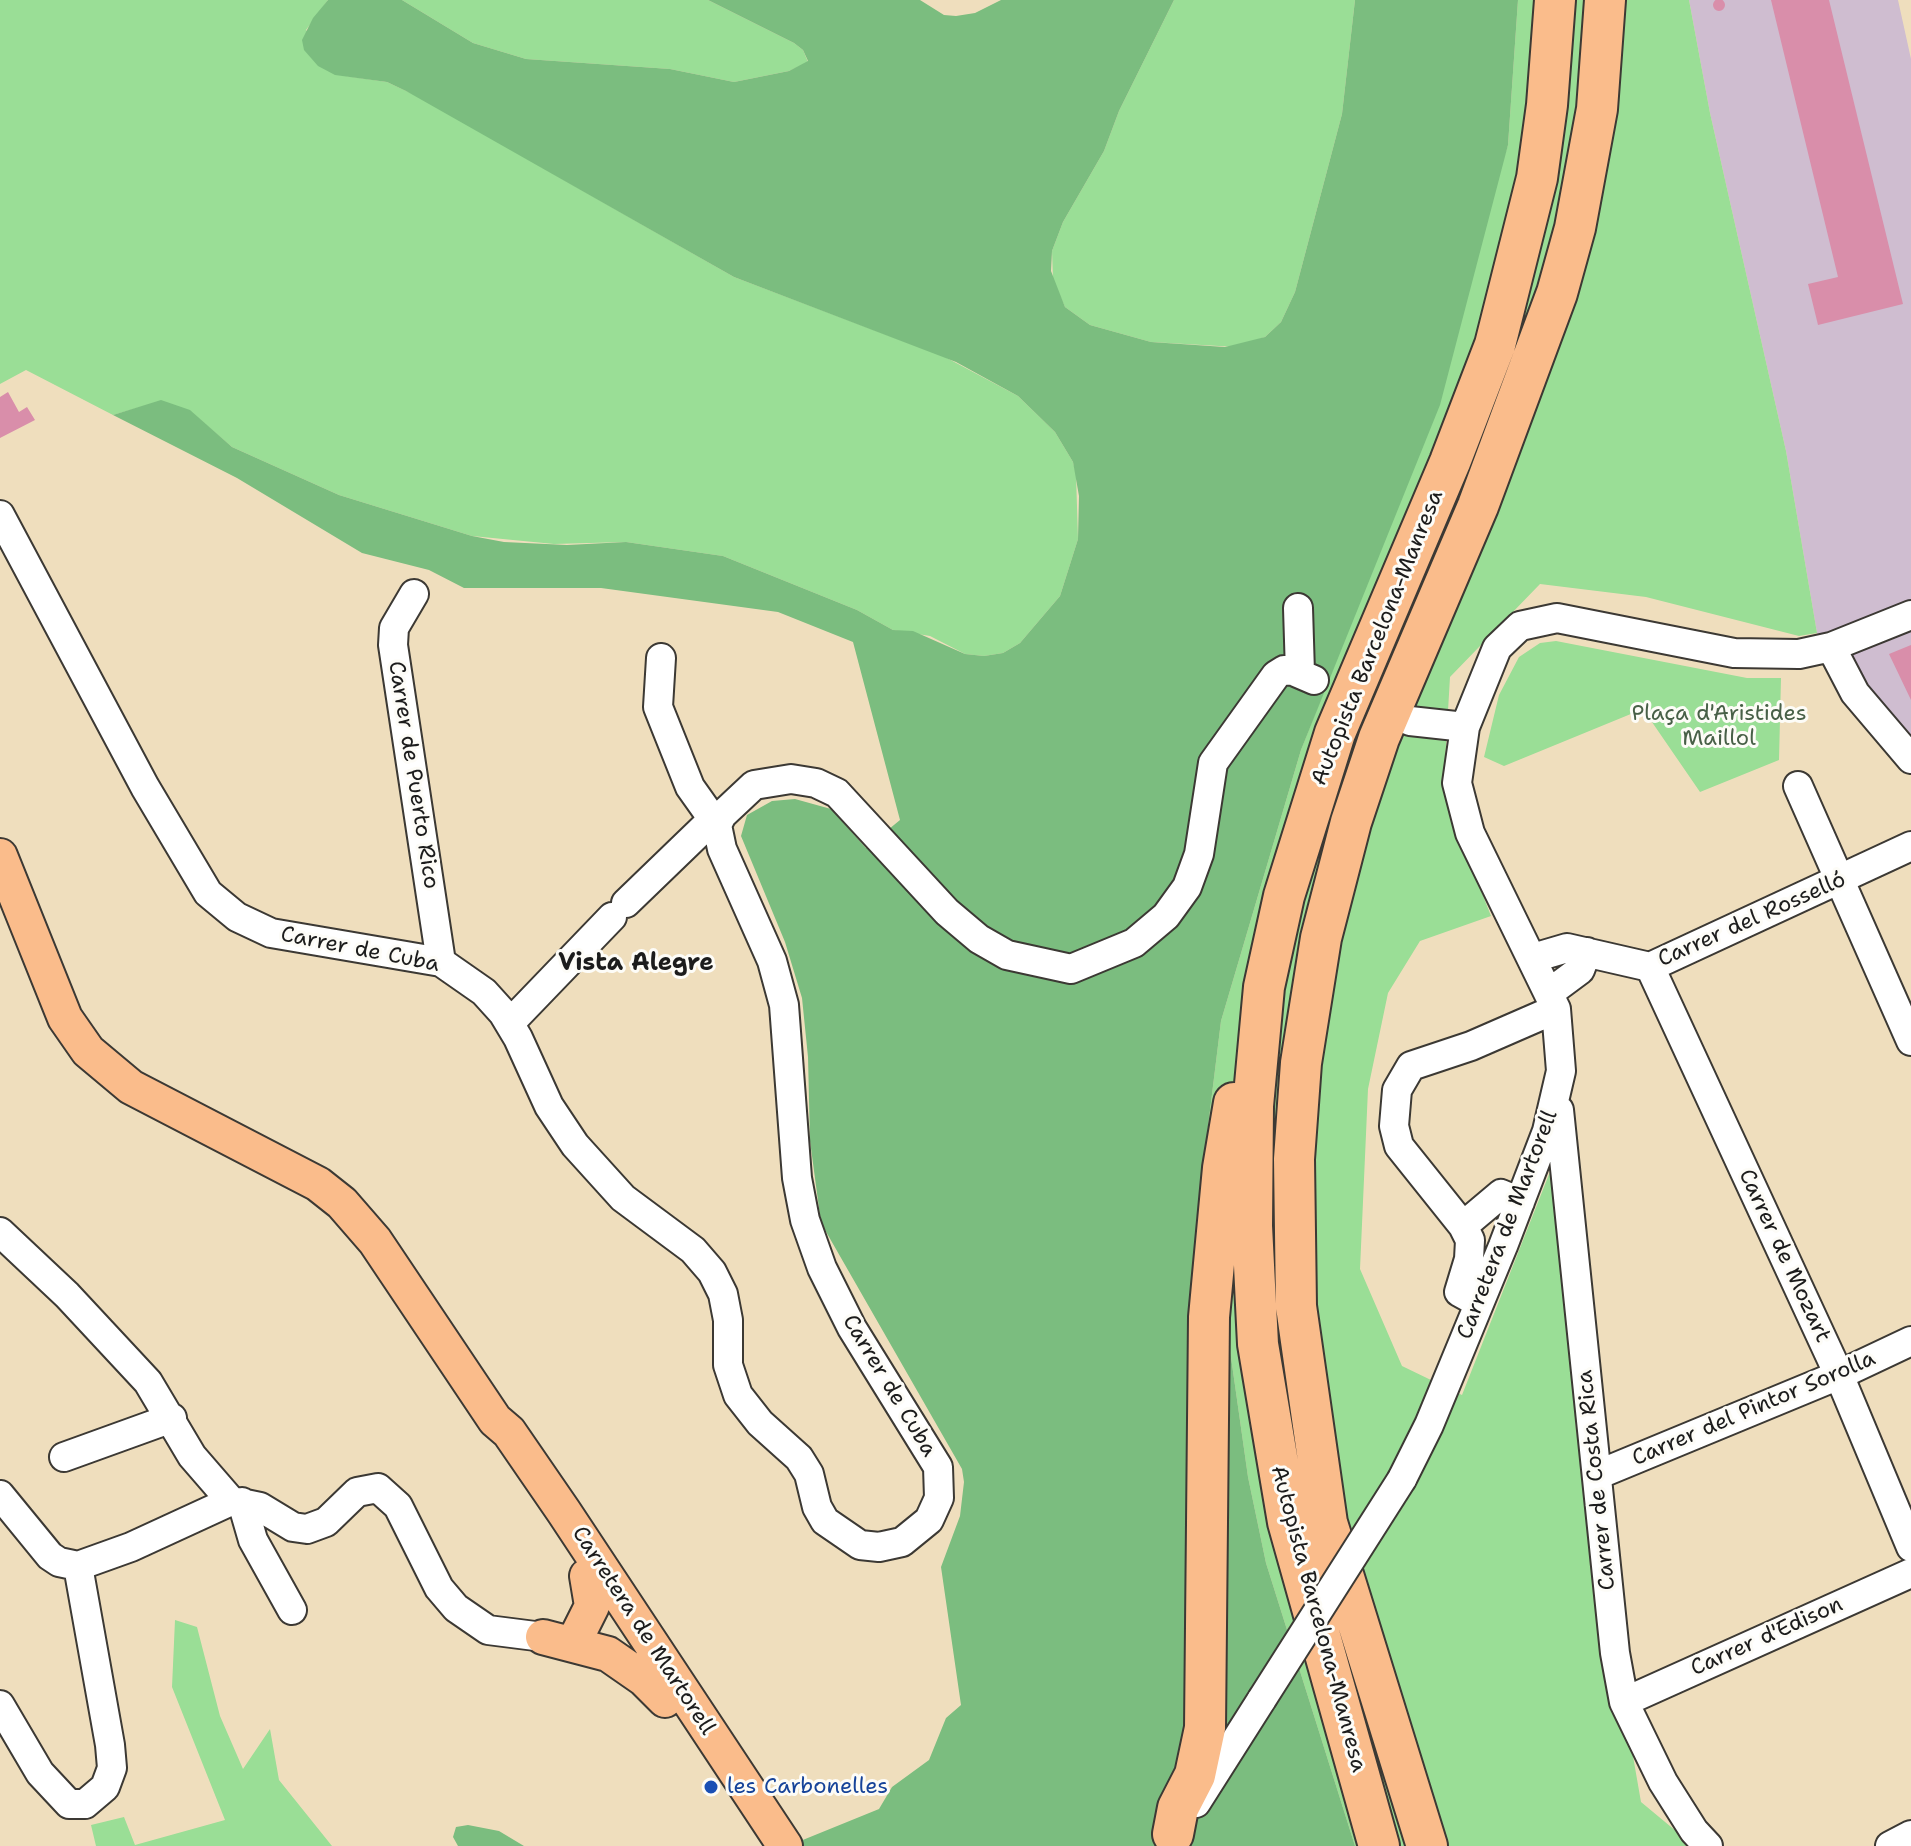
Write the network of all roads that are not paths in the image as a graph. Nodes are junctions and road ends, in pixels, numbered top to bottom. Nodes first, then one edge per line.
1 (1555, 0) edge
2 (1605, 0) edge
3 (0, 515) edge
4 (414, 594) dead end
5 (1298, 608) dead end
6 (1911, 615) edge
7 (1831, 647) junction
8 (661, 658) dead end
9 (1410, 721) dead end
10 (1465, 727) junction
11 (1911, 759) edge
12 (1798, 786) dead end
13 (714, 822) junction
14 (1911, 846) edge
15 (0, 856) edge
16 (1841, 881) junction
17 (1587, 952) junction
18 (1533, 958) junction
19 (441, 962) junction
20 (1650, 967) junction
21 (1264, 987) junction
22 (1553, 1001) junction
23 (510, 1023) junction
24 (1911, 1041) edge
25 (1557, 1091) junction
26 (1520, 1202) junction
27 (1463, 1226) junction
28 (0, 1232) edge
29 (1479, 1303) junction
30 (1911, 1341) edge
31 (1839, 1375) junction
32 (172, 1418) junction
33 (495, 1420) junction
34 (64, 1457) dead end
35 (1597, 1475) junction
36 (0, 1495) edge
37 (237, 1501) junction
38 (1911, 1547) edge
39 (78, 1566) junction
40 (1911, 1573) edge
41 (587, 1576) junction
42 (292, 1610) dead end
43 (617, 1622) junction
44 (578, 1634) junction
45 (543, 1637) junction
46 (657, 1651) junction
47 (665, 1700) junction
48 (1624, 1702) junction
49 (0, 1705) edge
50 (1911, 1835) edge
51 (1167, 1840) edge
52 (762, 1846) edge
53 (785, 1846) edge
54 (1379, 1846) edge
55 (1427, 1846) edge
56 (1708, 1846) edge
57 (1890, 1846) edge

1 - 21 highway, Autopista Barcelona-Manresa
2 - 55 highway, Autopista Barcelona-Manresa
3 - 19 street, Carrer de Cuba
4 - 19 street, Carrer de Puerto Rico
5 - 13 street
6 - 7 street, Carretera de Martorell
7 - 10 street, Carretera de Martorell
7 - 11 street
8 - 13 street, Carrer de Cuba
9 - 10 street
10 - 18 street, Carretera de Martorell
12 - 16 street
13 - 23 street
13 - 23 street, Carrer de Cuba
14 - 16 street, Carrer del Rosselló
15 - 33 main road, Carretera de Martorell
16 - 20 street, Carrer del Rosselló
16 - 24 street
17 - 18 street, Carrer del Rosselló
17 - 20 street, Carrer del Rosselló
17 - 22 street
18 - 22 street, Carretera de Martorell
19 - 23 street, Carrer de Cuba
20 - 31 street, Carrer de Mozart
21 - 51 highway
21 - 54 highway, Autopista Barcelona-Manresa
22 - 25 street, Carretera de Martorell
22 - 27 street
25 - 26 street, Carretera de Martorell
25 - 35 street, Carrer de Costa Rica
26 - 27 street
26 - 29 street, Carretera de Martorell
27 - 29 street
28 - 32 street
29 - 51 street, Carretera de Martorell, bridge
30 - 31 street, Carrer del Pintor Sorolla
31 - 35 street, Carrer del Pintor Sorolla
31 - 38 street, Carrer de Mozart
32 - 34 street
32 - 37 street
33 - 41 main road, Carretera de Martorell
33 - 46 main road, Carretera de Martorell
35 - 48 street, Carrer de Costa Rica
36 - 39 street
37 - 39 street
37 - 42 street
37 - 45 street
39 - 49 street
40 - 48 street, Carrer d'Edison
41 - 43 main road, Carretera de Martorell
41 - 44 main road
43 - 44 main road
43 - 46 main road
43 - 47 main road, Carretera de Martorell
44 - 45 main road
45 - 47 main road
46 - 53 main road, Carretera de Martorell
47 - 52 main road, Carretera de Martorell
48 - 56 street, Carrer de Costa Rica
50 - 57 street

